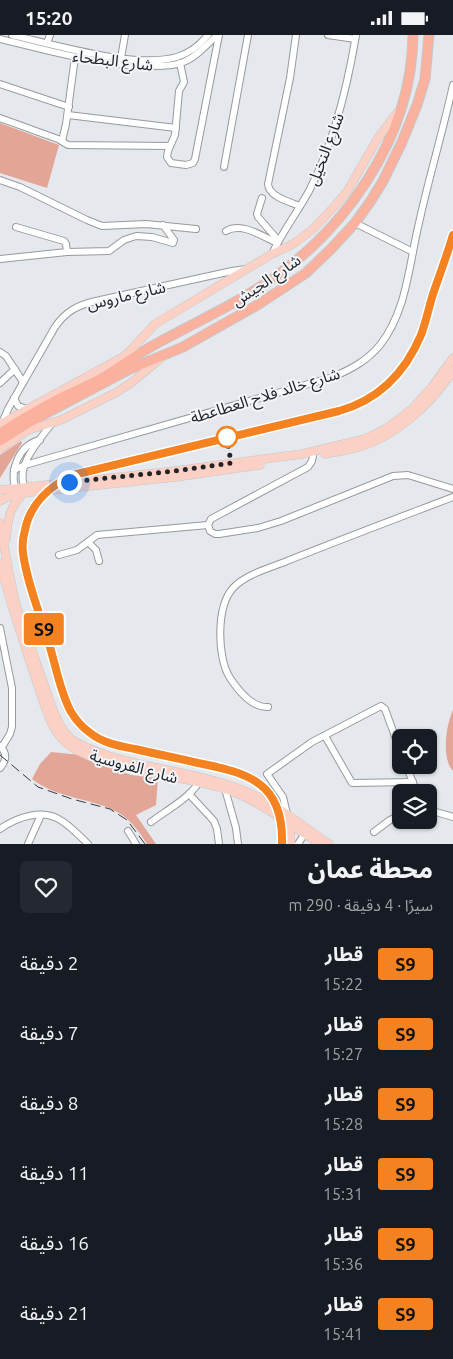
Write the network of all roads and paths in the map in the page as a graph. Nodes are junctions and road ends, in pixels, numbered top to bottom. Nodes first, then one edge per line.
1 (12, 35) edge
2 (50, 35) edge
3 (125, 35) edge
4 (208, 35) edge
5 (218, 35) edge
6 (248, 35) edge
7 (296, 35) edge
8 (328, 35) edge
9 (414, 35) edge
10 (429, 35) edge
11 (356, 37) edge
12 (0, 39) edge
13 (46, 43) junction
14 (75, 57) junction
15 (124, 60) junction
16 (180, 63) junction
17 (0, 83) edge
18 (453, 85) edge
19 (69, 107) junction
20 (400, 110) junction
21 (68, 115) junction
22 (0, 119) edge
23 (176, 128) junction
24 (62, 141) junction
25 (169, 146) junction
26 (224, 167) dead end
27 (0, 180) edge
28 (262, 198) dead end
29 (300, 206) junction
30 (355, 223) junction
31 (162, 225) junction
32 (16, 227) dead end
33 (196, 229) dead end
34 (226, 231) dead end
35 (278, 241) junction
36 (67, 252) junction
37 (413, 252) junction
38 (272, 254) junction
39 (0, 259) edge
40 (229, 275) junction
41 (0, 352) edge
42 (169, 353) junction
43 (132, 355) junction
44 (453, 358) edge
45 (15, 369) junction
46 (453, 371) edge
47 (23, 382) junction
48 (0, 383) edge
49 (14, 398) junction
50 (27, 409) junction
51 (52, 423) junction
52 (1, 427) edge
53 (0, 441) edge
54 (40, 441) junction
55 (0, 449) edge
56 (313, 454) junction
57 (25, 465) junction
58 (14, 471) junction
59 (15, 488) junction
60 (453, 489) edge
61 (0, 490) edge
62 (23, 490) junction
63 (453, 497) edge
64 (0, 501) edge
65 (0, 523) edge
66 (208, 525) junction
67 (88, 542) junction
68 (5, 551) junction
69 (59, 555) dead end
70 (98, 561) dead end
71 (0, 563) edge
72 (0, 633) edge
73 (268, 707) dead end
74 (392, 729) edge
75 (325, 736) junction
76 (1, 746) edge
77 (0, 768) edge
78 (410, 774) edge
79 (199, 780) junction
80 (413, 782) joint
81 (225, 789) junction
82 (189, 794) junction
83 (275, 811) junction
84 (437, 812) edge
85 (287, 814) junction
86 (41, 815) junction
87 (453, 817) edge
88 (392, 819) edge
89 (151, 822) dead end
90 (0, 829) edge
91 (128, 831) dead end
92 (374, 832) dead end
93 (309, 836) edge
94 (28, 844) edge
95 (88, 844) edge
96 (136, 844) edge
97 (219, 844) edge
98 (238, 844) edge
99 (291, 844) edge
100 (298, 844) edge
101 (320, 844) edge
102 (330, 844) edge

1 - 13 street, شارع البطحاء
2 - 13 street
3 - 15 street
4 - 15 street, شارع البطحاء
5 - 16 street, شارع البطحاء
5 - 25 street
6 - 26 street
7 - 29 street
8 - 11 street
9 - 20 highway, شارع الجيش
10 - 30 highway, شارع الجيش
11 - 29 street, شارع النخيل
12 - 14 street, شارع البطحاء
13 - 15 street, شارع البطحاء
14 - 15 street, شارع البطحاء
14 - 19 street
15 - 16 street, شارع البطحاء
16 - 23 street
17 - 19 street
18 - 37 street, شارع خالد فلاح العطاعطة
19 - 21 street
20 - 38 main road, شارع النخيل
20 - 43 highway, شارع الجيش
21 - 23 street
21 - 24 street
22 - 24 street
23 - 25 street
24 - 25 street
27 - 31 street
28 - 35 street
29 - 35 street, شارع النخيل
30 - 37 street
30 - 42 highway, شارع الجيش
31 - 33 street
31 - 36 street
32 - 36 street
34 - 35 street
35 - 38 street, شارع النخيل
36 - 39 street
37 - 57 street, شارع خالد فلاح العطاعطة
38 - 40 main road, شارع النخيل
40 - 43 main road, شارع النخيل
40 - 47 street, شارع ماروس
41 - 45 street
42 - 51 main road
42 - 53 highway, شارع الجيش
43 - 50 main road, شارع النخيل
43 - 52 highway, شارع الجيش
44 - 56 main road
45 - 47 street
45 - 48 street
46 - 56 main road
47 - 49 street, شارع ماروس
49 - 50 street
49 - 52 street, شارع ماروس
50 - 52 main road, شارع النخيل
51 - 54 street
51 - 55 main road
54 - 57 street
54 - 58 street
56 - 62 main road
56 - 66 street
57 - 58 street, شارع خالد فلاح العطاعطة
57 - 62 street
58 - 59 street
59 - 61 main road
59 - 62 main road
60 - 66 street
62 - 64 main road
62 - 68 main road
63 - 73 street
65 - 68 main road, شارع الفروسية
66 - 67 street
67 - 69 street
67 - 70 street
68 - 79 main road, شارع الفروسية
71 - 79 main road, شارع الفروسية
72 - 76 street
74 - 75 street
75 - 80 street
75 - 85 street
76 - 77 street
78 - 80 street
79 - 81 main road, شارع الفروسية
79 - 82 street
79 - 83 main road, شارع الفروسية
81 - 83 main road, شارع الفروسية
81 - 98 street
82 - 89 street
82 - 97 street
83 - 85 main road, شارع الفروسية
83 - 93 main road, شارع الفروسية
83 - 99 main road
84 - 87 street
85 - 93 main road, شارع الفروسية
86 - 90 street
86 - 94 street
86 - 95 street
88 - 92 street
91 - 96 street
93 - 100 street
93 - 101 main road, شارع الفروسية
93 - 102 main road, شارع الفروسية

